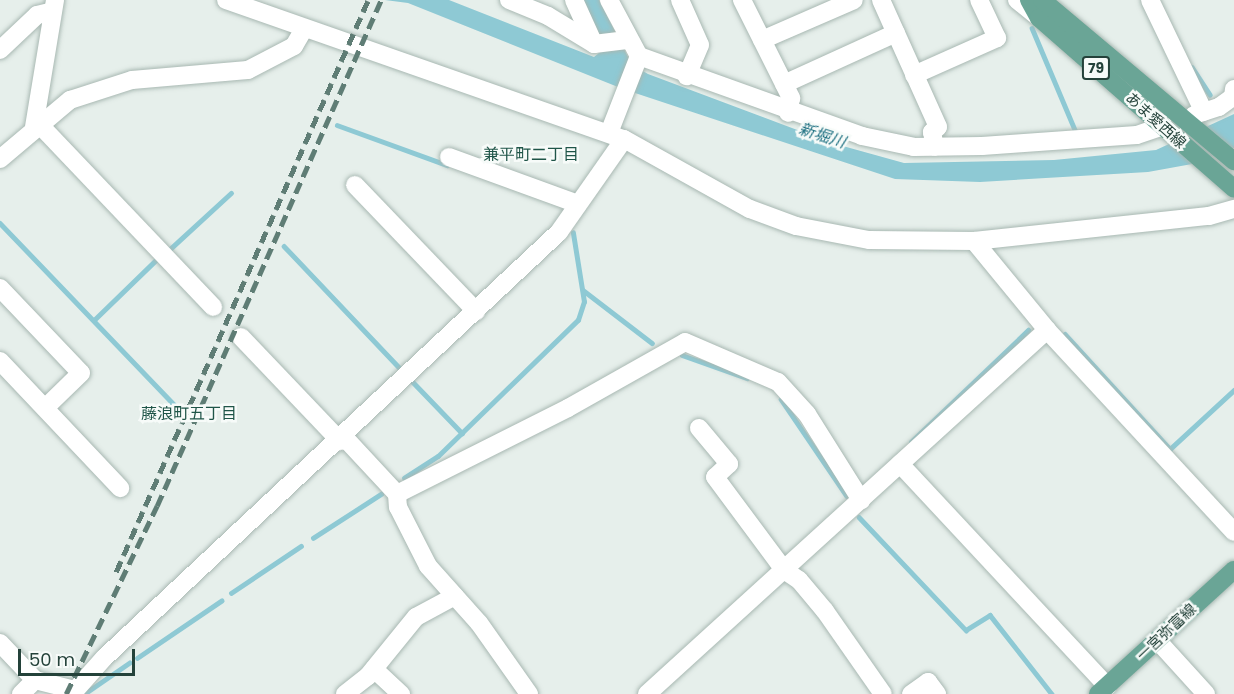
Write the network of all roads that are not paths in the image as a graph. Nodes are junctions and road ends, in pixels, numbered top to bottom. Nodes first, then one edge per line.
1 (226, 0) edge
2 (509, 0) edge
3 (574, 0) edge
4 (609, 0) edge
5 (680, 0) edge
6 (742, 0) edge
7 (854, 0) edge
8 (881, 0) edge
9 (979, 0) edge
10 (1017, 0) edge
11 (1029, 0) edge
12 (1150, 0) edge
13 (54, 6) edge
14 (1060, 8) edge
15 (1041, 9) edge
16 (304, 29) junction
17 (896, 33) junction
18 (762, 40) junction
19 (624, 41) junction
20 (594, 44) junction
21 (0, 50) edge
22 (639, 59) junction
23 (914, 75) junction
24 (687, 76) junction
25 (784, 84) junction
26 (1234, 89) edge
27 (788, 114) junction
28 (1193, 118) junction
29 (36, 125) junction
30 (1166, 128) junction
31 (617, 136) junction
32 (935, 147) junction
33 (449, 158) dead end
34 (0, 159) edge
35 (1232, 159) edge
36 (355, 185) dead end
37 (1234, 189) edge
38 (578, 204) junction
39 (1231, 214) edge
40 (974, 241) junction
41 (0, 288) edge
42 (213, 307) dead end
43 (476, 311) junction
44 (1047, 330) junction
45 (241, 337) dead end
46 (0, 361) edge
47 (45, 408) junction
48 (699, 428) dead end
49 (342, 439) junction
50 (900, 465) junction
51 (120, 488) dead end
52 (397, 494) junction
53 (861, 500) junction
54 (1234, 532) edge
55 (784, 570) junction
56 (1234, 570) edge
57 (455, 596) junction
58 (1157, 640) junction
59 (0, 643) edge
60 (374, 669) junction
61 (35, 680) junction
62 (1103, 690) edge
63 (655, 691) edge
64 (74, 692) edge
65 (21, 694) edge
66 (345, 694) edge
67 (401, 694) edge
68 (529, 694) edge
69 (883, 694) edge
70 (911, 694) edge
71 (937, 694) edge
72 (1206, 694) edge

1 - 16 street
2 - 20 street
3 - 20 street
4 - 19 street
5 - 24 street
6 - 18 street
7 - 18 street
8 - 17 street
9 - 23 street
10 - 15 street
11 - 15 main road, あま愛西線 / 79
12 - 28 street
13 - 21 street
13 - 29 street
14 - 15 main road, あま愛西線 / 79
14 - 28 main road, あま愛西線 / 79
15 - 30 main road, あま愛西線 / 79
16 - 29 street
16 - 31 street
17 - 23 street
17 - 25 street
18 - 25 street
19 - 20 street
19 - 22 street
22 - 24 street
22 - 31 street
23 - 32 street
24 - 27 street
25 - 27 street
26 - 28 street
27 - 32 street
28 - 35 main road, あま愛西線 / 79
29 - 34 street
29 - 42 street
30 - 32 street
30 - 37 main road, あま愛西線 / 79
31 - 38 street
31 - 40 street
33 - 38 street
36 - 43 street
38 - 43 street
39 - 40 street
40 - 44 street
41 - 47 street
43 - 49 street
44 - 50 street
44 - 54 street
45 - 49 street
46 - 47 street
47 - 51 street
48 - 55 street
49 - 52 street
49 - 64 street
50 - 53 street
50 - 62 street
52 - 53 street
52 - 57 street
53 - 55 street
55 - 63 street
55 - 69 street
56 - 58 main road, 一宮弥富線
57 - 60 street
57 - 68 street
58 - 62 main road, 一宮弥富線
58 - 72 street
59 - 61 street
60 - 66 street
60 - 67 street
61 - 64 street
61 - 65 street
70 - 71 street

